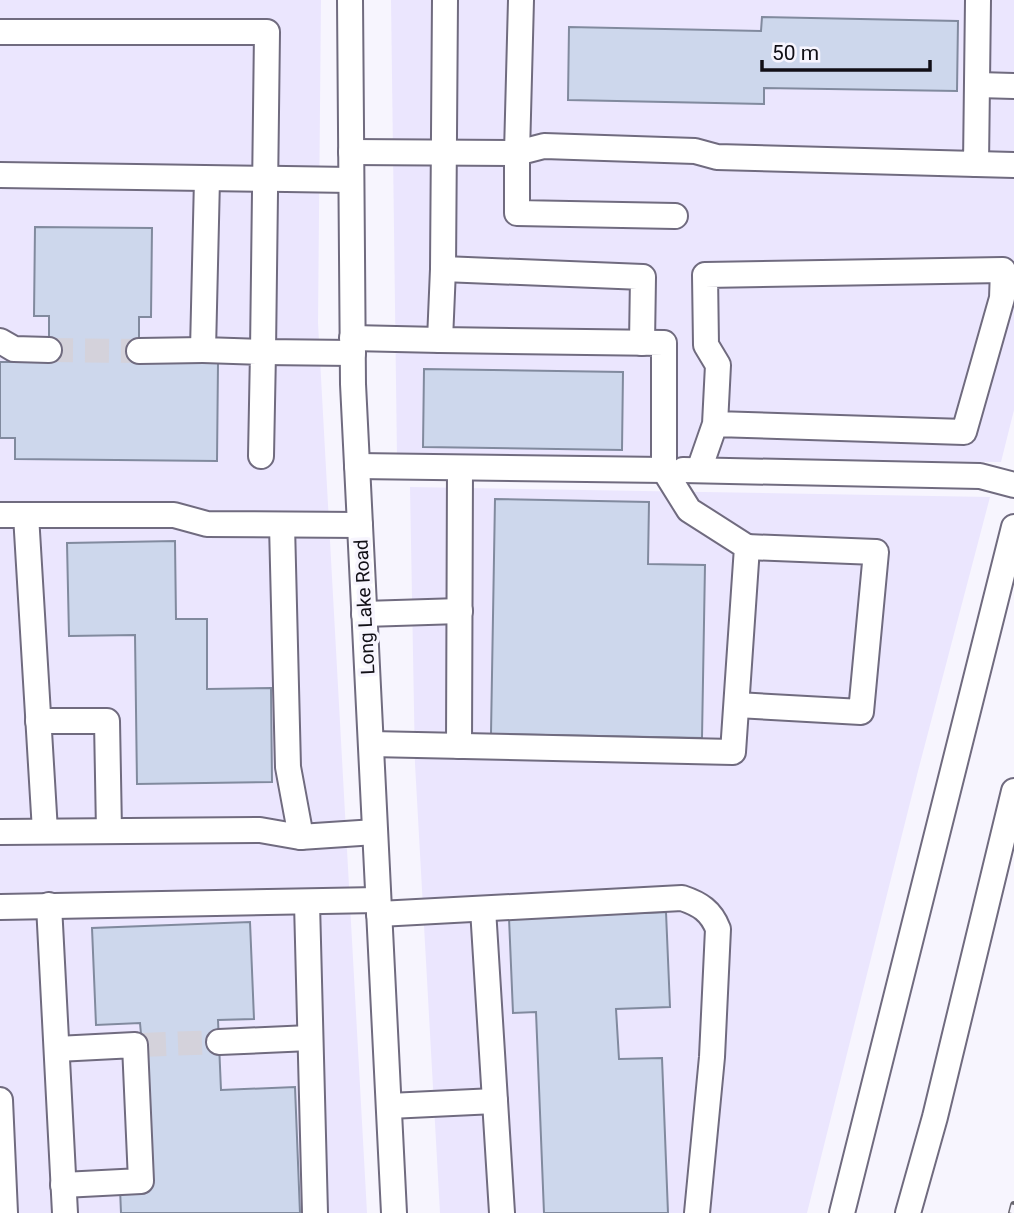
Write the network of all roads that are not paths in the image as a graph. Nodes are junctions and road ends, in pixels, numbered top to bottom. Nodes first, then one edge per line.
1 (350, 0) edge
2 (445, 0) edge
3 (521, 0) edge
4 (978, 0) edge
5 (0, 32) edge
6 (978, 85) junction
7 (1014, 86) edge
8 (351, 152) junction
9 (445, 152) junction
10 (517, 153) junction
11 (976, 164) junction
12 (1014, 164) edge
13 (0, 175) edge
14 (207, 179) junction
15 (265, 179) junction
16 (351, 180) junction
17 (676, 216) dead end
18 (443, 269) junction
19 (0, 339) edge
20 (440, 340) junction
21 (49, 343) tunnel mouth
22 (642, 343) junction
23 (139, 345) tunnel mouth
24 (203, 345) junction
25 (352, 346) junction
26 (263, 352) junction
27 (715, 424) junction
28 (261, 456) dead end
29 (357, 466) junction
30 (460, 469) junction
31 (664, 470) junction
32 (699, 470) junction
33 (1014, 485) edge
34 (0, 515) edge
35 (26, 515) junction
36 (282, 525) junction
37 (360, 525) junction
38 (1014, 527) edge
39 (747, 547) junction
40 (460, 611) junction
41 (364, 614) junction
42 (737, 705) junction
43 (38, 721) junction
44 (371, 744) junction
45 (459, 746) junction
46 (1014, 792) edge
47 (45, 831) junction
48 (109, 831) junction
49 (0, 832) edge
50 (375, 832) junction
51 (301, 837) junction
52 (307, 903) junction
53 (49, 905) junction
54 (0, 906) edge
55 (379, 907) junction
56 (483, 909) junction
57 (310, 1038) junction
58 (219, 1042) tunnel mouth
59 (57, 1049) junction
60 (0, 1100) edge
61 (495, 1101) junction
62 (388, 1105) junction
63 (64, 1185) junction
64 (5, 1213) edge
65 (65, 1213) edge
66 (315, 1213) edge
67 (394, 1213) edge
68 (502, 1213) edge
69 (697, 1213) edge
70 (842, 1213) edge
71 (908, 1213) edge

1 - 8 street, Long Lake Road
2 - 9 street
3 - 10 street
4 - 6 street
5 - 15 street
6 - 7 street
6 - 11 street
8 - 9 street
8 - 16 street, Long Lake Road
9 - 10 street
9 - 18 street
10 - 11 street
10 - 17 street
11 - 12 street
13 - 14 street
14 - 15 street
14 - 24 street
15 - 16 street
15 - 26 street
16 - 25 street, Long Lake Road
18 - 20 street
18 - 22 street
19 - 21 street
20 - 22 street
20 - 25 street
22 - 31 street
23 - 24 street
24 - 26 street
25 - 26 street
25 - 29 street, Long Lake Road
26 - 28 street
27 - 27 street
27 - 32 street
29 - 30 street
29 - 37 street, Long Lake Road
30 - 31 street
30 - 40 street
31 - 32 street
31 - 39 street
32 - 33 street
34 - 35 street
35 - 36 street
35 - 43 street
36 - 37 street
36 - 51 street
37 - 41 street, Long Lake Road
38 - 70 street
39 - 42 street
39 - 42 street
40 - 41 street
40 - 45 street
41 - 44 street, Long Lake Road
42 - 45 street
43 - 47 street
43 - 48 street
44 - 45 street
44 - 50 street, Long Lake Road
46 - 71 street
47 - 48 street
47 - 49 street
48 - 51 street
50 - 51 street
50 - 55 street, Long Lake Road
52 - 53 street
52 - 55 street
52 - 57 street
53 - 54 street
53 - 59 street
55 - 56 street
55 - 62 street, Long Lake Road
56 - 61 street
56 - 69 street
57 - 58 street
57 - 66 street
59 - 63 street
59 - 63 street
60 - 64 street
61 - 62 street
61 - 68 street
62 - 67 street, Long Lake Road
63 - 65 street

